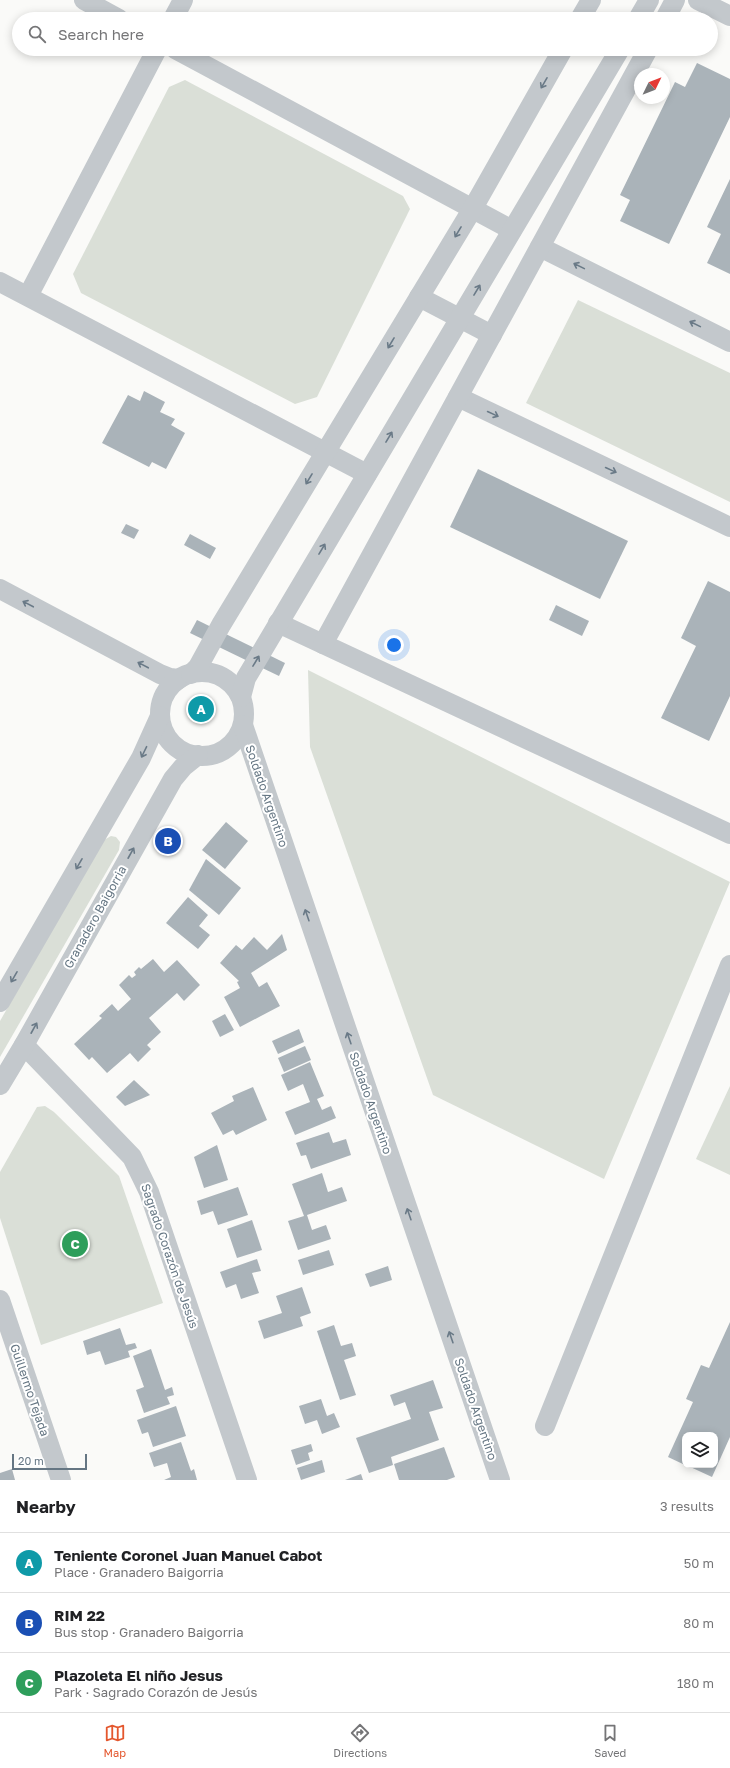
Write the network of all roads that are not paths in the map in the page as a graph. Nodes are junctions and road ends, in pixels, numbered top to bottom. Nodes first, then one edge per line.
1 (84, 0) edge
2 (182, 0) edge
3 (591, 0) edge
4 (649, 0) edge
5 (675, 0) edge
6 (698, 0) edge
7 (106, 12) edge
8 (176, 12) edge
9 (584, 12) edge
10 (642, 12) edge
11 (669, 12) edge
12 (730, 16) edge
13 (153, 56) edge
14 (188, 56) edge
15 (559, 56) edge
16 (616, 56) edge
17 (644, 56) edge
18 (472, 208) junction
19 (512, 230) junction
20 (540, 247) junction
21 (0, 282) edge
22 (28, 296) junction
23 (419, 297) junction
24 (460, 318) junction
25 (492, 335) junction
26 (730, 342) edge
27 (458, 397) junction
28 (325, 452) junction
29 (367, 474) junction
30 (730, 526) edge
31 (0, 589) edge
32 (278, 623) junction
33 (323, 644) junction
34 (185, 676) junction
35 (241, 696) junction
36 (160, 716) junction
37 (243, 726) junction
38 (198, 755) junction
39 (730, 834) edge
40 (730, 965) edge
41 (0, 1002) edge
42 (24, 1045) junction
43 (0, 1085) edge
44 (0, 1300) edge
45 (545, 1426) dead end
46 (61, 1480) edge
47 (247, 1480) edge
48 (500, 1480) edge

1 - 7 street
2 - 8 street
3 - 9 street
4 - 10 street
5 - 11 street
6 - 12 street
13 - 22 street
14 - 18 street
15 -> 18 street
16 - 19 street
17 - 20 street
18 - 19 street
18 -> 23 street
24 -> 19 street
20 - 25 street
26 -> 20 street
21 - 22 street
22 - 28 street
23 - 24 street
23 -> 28 street
24 - 25 street
29 -> 24 street
25 - 27 street
27 -> 30 street
27 - 33 street
28 - 29 street
28 -> 34 street
32 -> 29 street
34 -> 31 street
32 - 33 street
35 -> 32 street
33 - 39 street
34 - 35 street
34 - 36 street
35 - 37 street
36 - 38 street, Granadero Baigorria
36 -> 41 street
37 - 38 street, Granadero Baigorria
48 -> 37 street, Soldado Argentino
42 -> 38 street, Granadero Baigorria
40 - 45 street
42 - 43 street, Granadero Baigorria
42 - 47 street, Sagrado Corazón de Jesús
44 - 46 street, Guillermo Tejada

